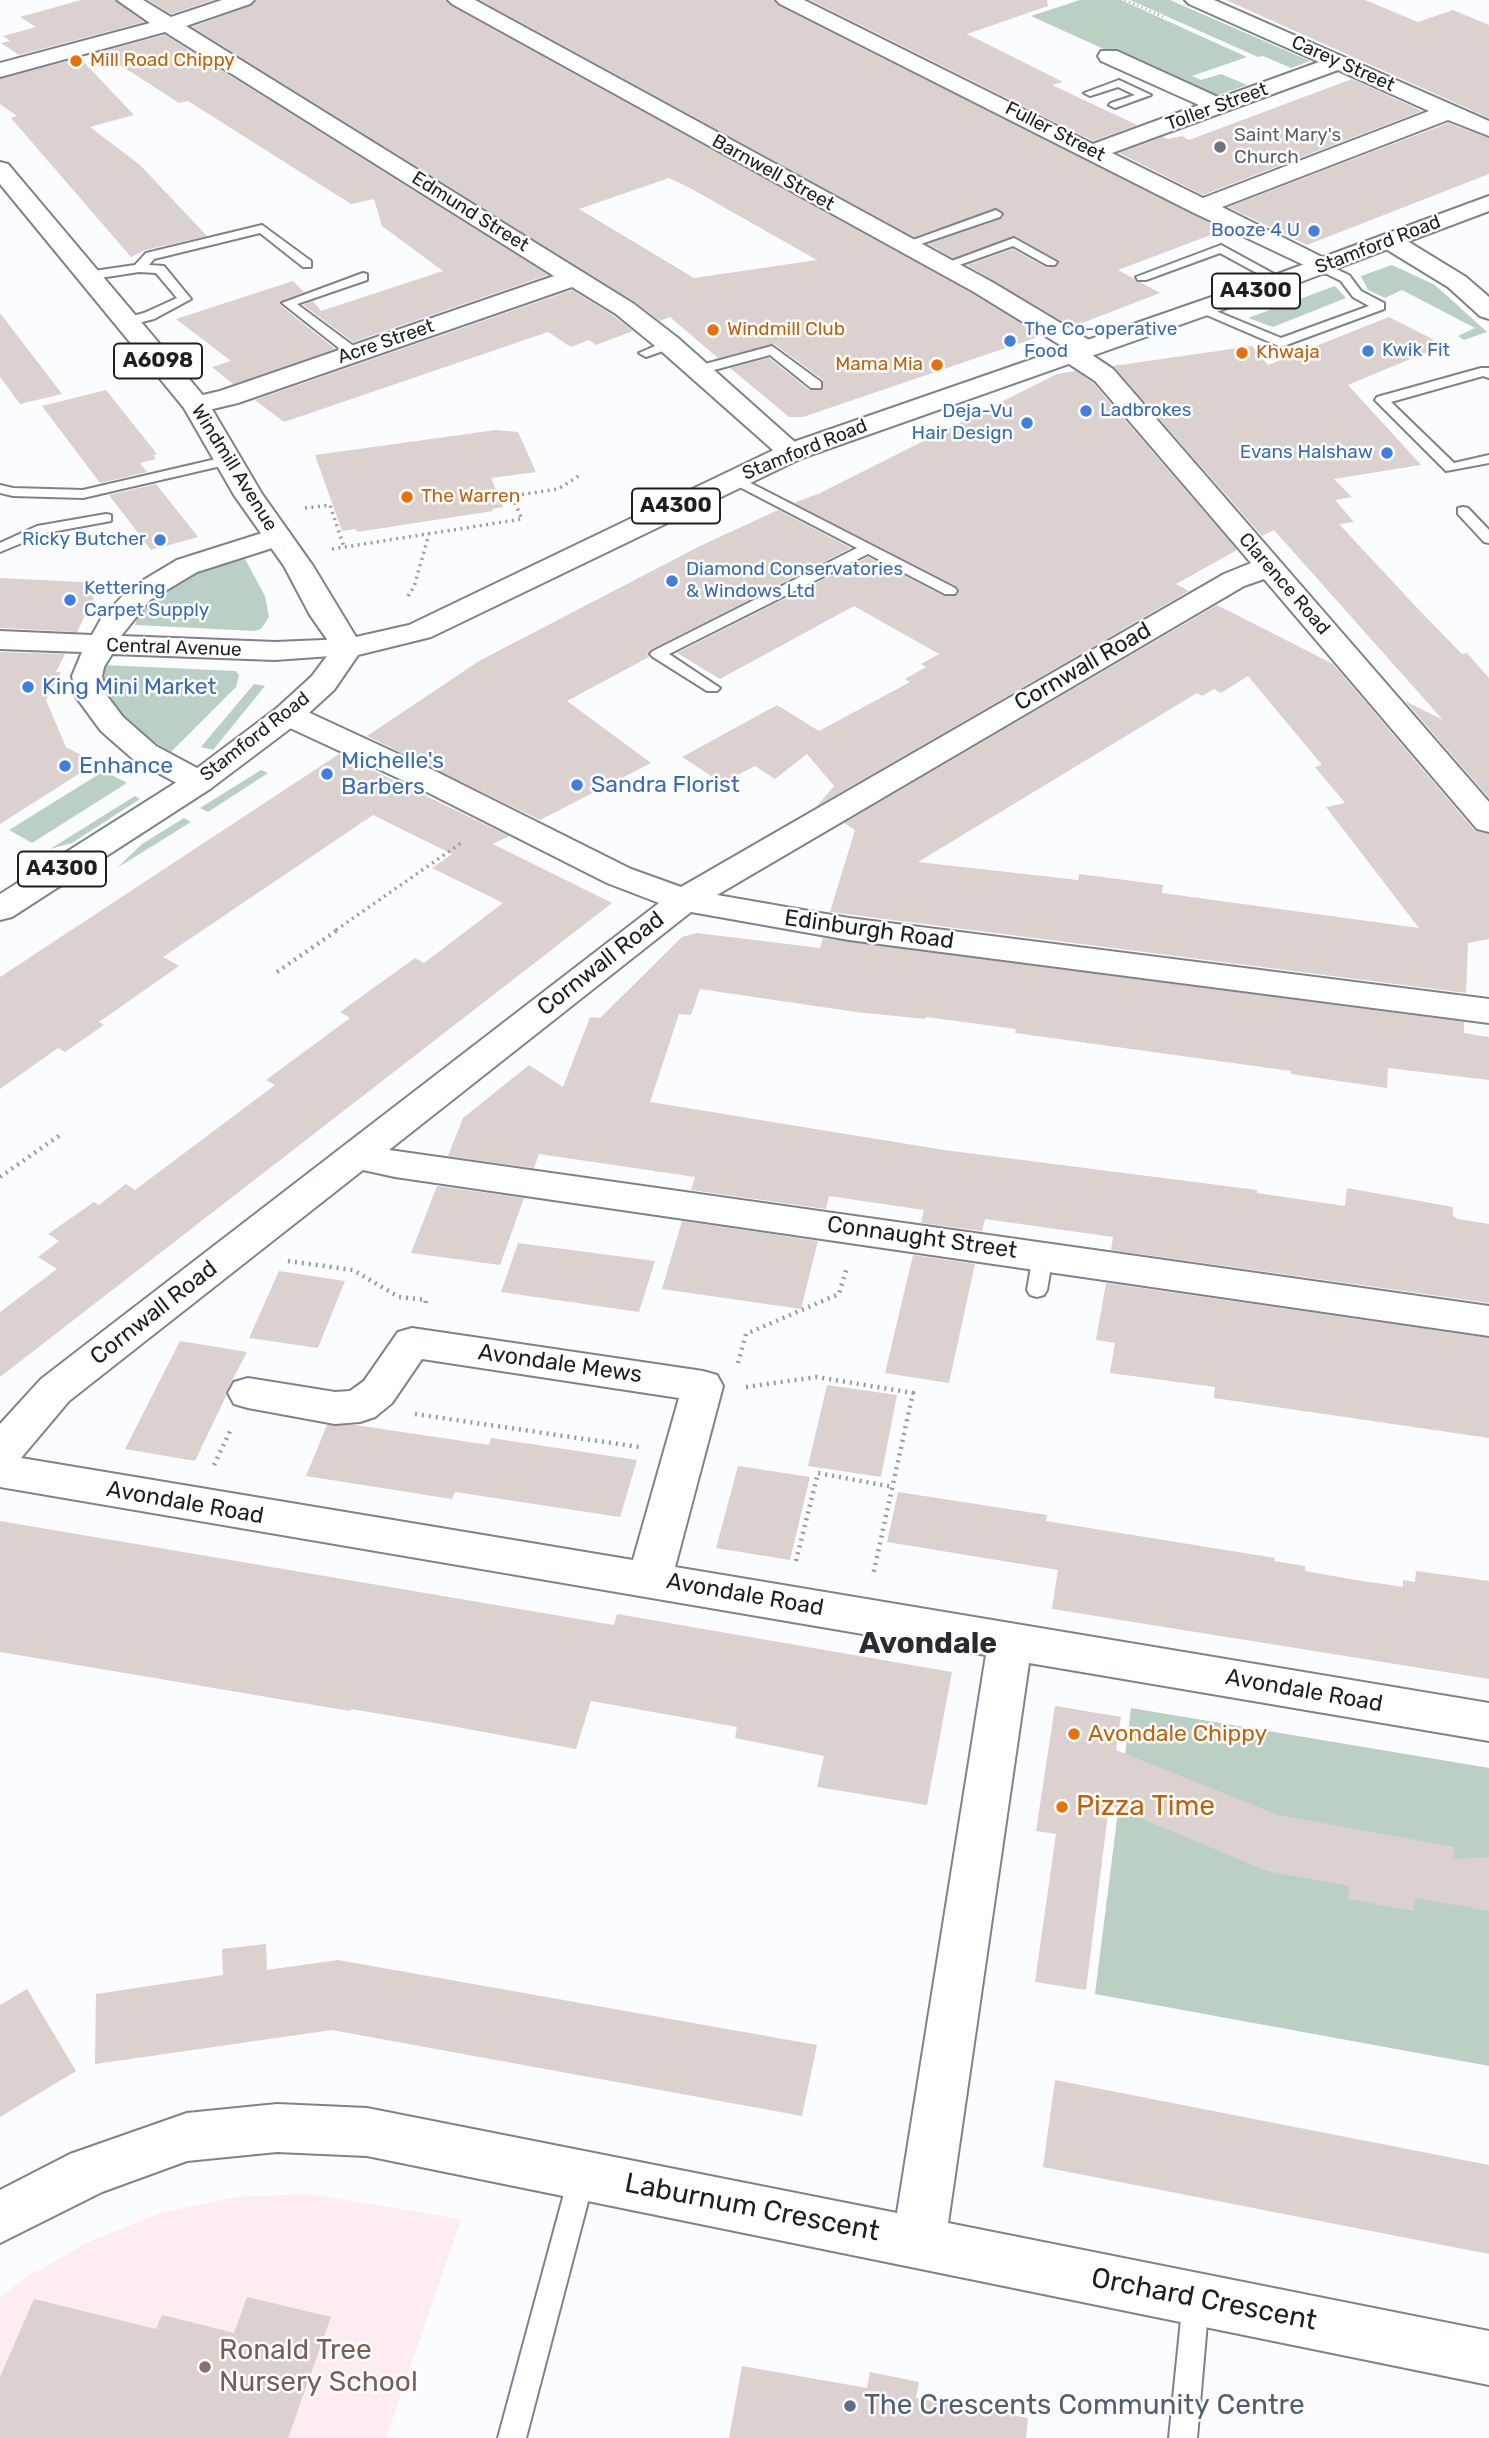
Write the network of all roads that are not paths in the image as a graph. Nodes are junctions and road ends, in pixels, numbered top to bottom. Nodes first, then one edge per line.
1 (128, 0) edge
2 (243, 0) edge
3 (460, 0) edge
4 (787, 0) edge
5 (1196, 0) edge
6 (167, 24) junction
7 (1109, 56) dead end
8 (1340, 62) junction
9 (0, 70) edge
10 (1161, 80) junction
11 (1133, 89) junction
12 (1090, 93) dead end
13 (1115, 105) dead end
14 (1219, 106) junction
15 (1450, 111) junction
16 (1489, 129) edge
17 (1094, 151) junction
18 (0, 169) edge
19 (1489, 203) edge
20 (1201, 206) junction
21 (996, 214) dead end
22 (1390, 242) junction
23 (905, 245) junction
24 (1051, 262) dead end
25 (307, 264) dead end
26 (944, 266) junction
27 (1323, 267) junction
28 (139, 268) junction
29 (87, 276) junction
30 (363, 277) dead end
31 (575, 277) junction
32 (1142, 277) dead end
33 (1281, 282) junction
34 (1201, 310) junction
35 (1489, 311) edge
36 (125, 322) junction
37 (669, 344) junction
38 (1078, 351) junction
39 (354, 353) junction
40 (646, 353) dead end
41 (699, 370) junction
42 (1489, 374) edge
43 (816, 385) dead end
44 (196, 405) junction
45 (792, 452) junction
46 (1489, 459) edge
47 (229, 460) junction
48 (735, 479) junction
49 (0, 489) edge
50 (1464, 512) dead end
51 (106, 518) dead end
52 (278, 537) junction
53 (1489, 539) edge
54 (0, 548) edge
55 (867, 549) junction
56 (1270, 566) junction
57 (950, 591) dead end
58 (0, 640) edge
59 (100, 645) junction
60 (348, 648) junction
61 (712, 688) dead end
62 (288, 715) junction
63 (199, 782) junction
64 (1489, 822) edge
65 (684, 900) junction
66 (0, 909) edge
67 (1489, 1011) edge
68 (355, 1154) junction
69 (1489, 1321) edge
70 (248, 1393) road end
71 (0, 1458) edge
72 (0, 1471) edge
73 (650, 1579) junction
74 (1010, 1642) junction
75 (1489, 1722) edge
76 (582, 2174) junction
77 (0, 2218) edge
78 (919, 2241) junction
79 (1196, 2298) junction
80 (1489, 2358) edge
81 (512, 2438) edge
82 (1183, 2438) edge

1 - 6 street, Edmund Street
2 - 6 street
3 - 23 street, Barnwell Street
4 - 17 street, Fuller Street
5 - 8 street, Carey Street
6 - 9 street
6 - 31 street, Edmund Street
7 - 10 street
8 - 14 street, Toller Street
8 - 15 street, Carey Street
10 - 11 lane
10 - 14 street
11 - 12 lane
11 - 13 lane
14 - 17 street, Toller Street
15 - 16 street, Carey Street
15 - 20 street
17 - 20 street, Fuller Street
18 - 29 street, Windmill Avenue / A6098
19 - 22 street, Stamford Road / A4300
20 - 27 street, Fuller Street
21 - 23 lane
22 - 27 street, Stamford Road / A4300
22 - 35 street
23 - 26 street, Barnwell Street
24 - 26 lane
25 - 28 lane
26 - 38 street, Barnwell Street
27 - 33 street, Stamford Road / A4300
27 - 34 lane
28 - 29 lane
28 - 36 lane
29 - 36 street, Windmill Avenue / A6098
30 - 39 lane
31 - 37 street, Edmund Street
31 - 39 street, Acre Street
32 - 33 lane
33 - 34 street, Stamford Road / A4300
34 - 38 street, Stamford Road / A4300
36 - 44 street, Windmill Avenue / A6098
37 - 40 lane
37 - 41 street, Edmund Street
38 - 45 street, Stamford Road / A4300
38 - 56 street, Clarence Road
39 - 44 street, Acre Street
41 - 43 lane
41 - 45 street, Edmund Street
42 - 46 lane
44 - 47 street, Windmill Avenue / A6098
45 - 48 street, Stamford Road / A4300
47 - 49 lane
47 - 52 street, Windmill Avenue / A6098
48 - 55 lane
48 - 60 street, Stamford Road / A4300
50 - 53 lane
51 - 54 lane
52 - 59 street
52 - 60 street, Windmill Avenue / A6098
55 - 57 lane
55 - 61 lane
56 - 64 street, Clarence Road
56 - 65 street, Cornwall Road
58 - 59 street, Central Avenue
59 - 60 street, Central Avenue
59 - 63 street
60 - 62 street, Stamford Road / A4300
62 - 63 street, Stamford Road / A4300
62 - 65 street, Edinburgh Road
63 - 66 street, Stamford Road / A4300
65 - 67 street, Edinburgh Road
65 - 68 street, Cornwall Road
68 - 69 street, Connaught Street
68 - 71 street, Cornwall Road
70 - 73 street, Avondale Mews
72 - 73 street, Avondale Road
73 - 74 street, Avondale Road
74 - 75 street, Avondale Road
74 - 78 street
76 - 77 street, Laburnum Crescent
76 - 78 street, Laburnum Crescent
76 - 81 lane
78 - 79 street, Orchard Crescent
79 - 80 street, Orchard Crescent
79 - 82 lane

